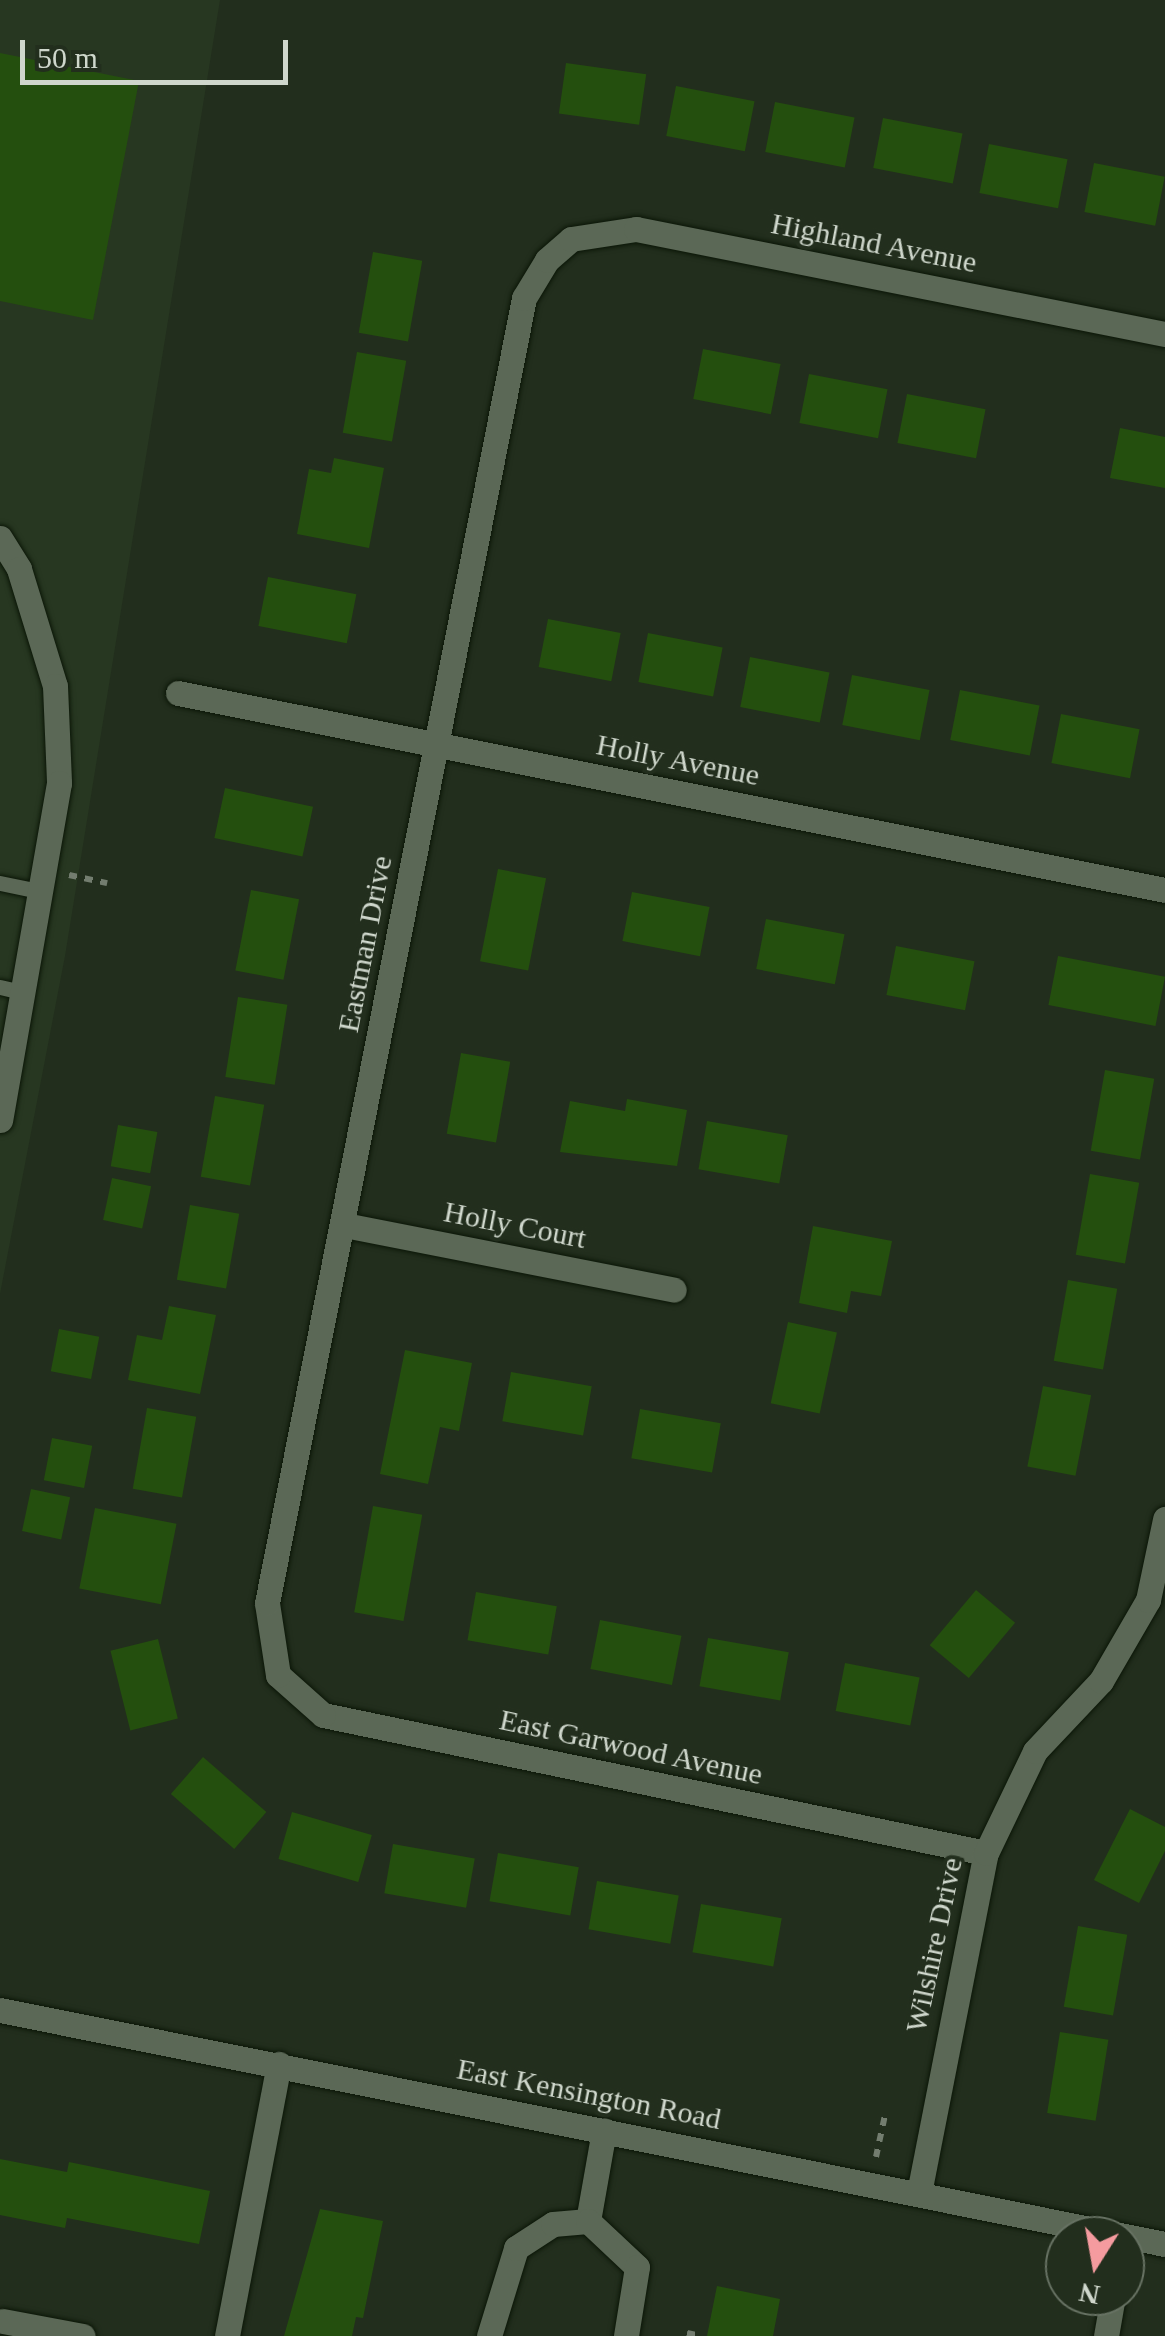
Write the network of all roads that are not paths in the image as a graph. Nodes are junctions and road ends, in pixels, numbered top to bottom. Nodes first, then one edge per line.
1 (571, 239) joint
2 (1165, 334) edge
3 (0, 538) edge
4 (178, 693) dead end
5 (437, 745) junction
6 (0, 883) edge
7 (1165, 890) edge
8 (44, 892) junction
9 (12, 990) edge
10 (0, 1120) edge
11 (344, 1224) junction
12 (674, 1290) dead end
13 (1165, 1519) edge
14 (1157, 1601) edge
15 (278, 1675) joint
16 (986, 1853) junction
17 (0, 2010) edge
18 (279, 2064) junction
19 (604, 2130) junction
20 (919, 2193) junction
21 (1045, 2219) edge
22 (588, 2221) junction
23 (4, 2321) dead end
24 (83, 2336) edge
25 (227, 2336) edge
26 (490, 2336) edge
27 (626, 2336) edge

1 - 2 street, Highland Avenue
1 - 5 street, Eastman Drive
3 - 8 street
4 - 5 street, Holly Avenue
5 - 7 street, Holly Avenue
5 - 11 street, Eastman Drive
6 - 8 lane
8 - 9 street
9 - 10 street
11 - 12 street, Holly Court
11 - 15 street, Eastman Drive
13 - 14 street, Wilshire Drive
14 - 16 street, Wilshire Drive
15 - 16 street, East Garwood Avenue
16 - 20 street, Wilshire Drive
17 - 18 street, East Kensington Road
18 - 19 street, East Kensington Road
18 - 25 street
19 - 20 street, East Kensington Road
19 - 22 street
20 - 21 street, East Kensington Road
22 - 26 street
22 - 27 street
23 - 24 street

